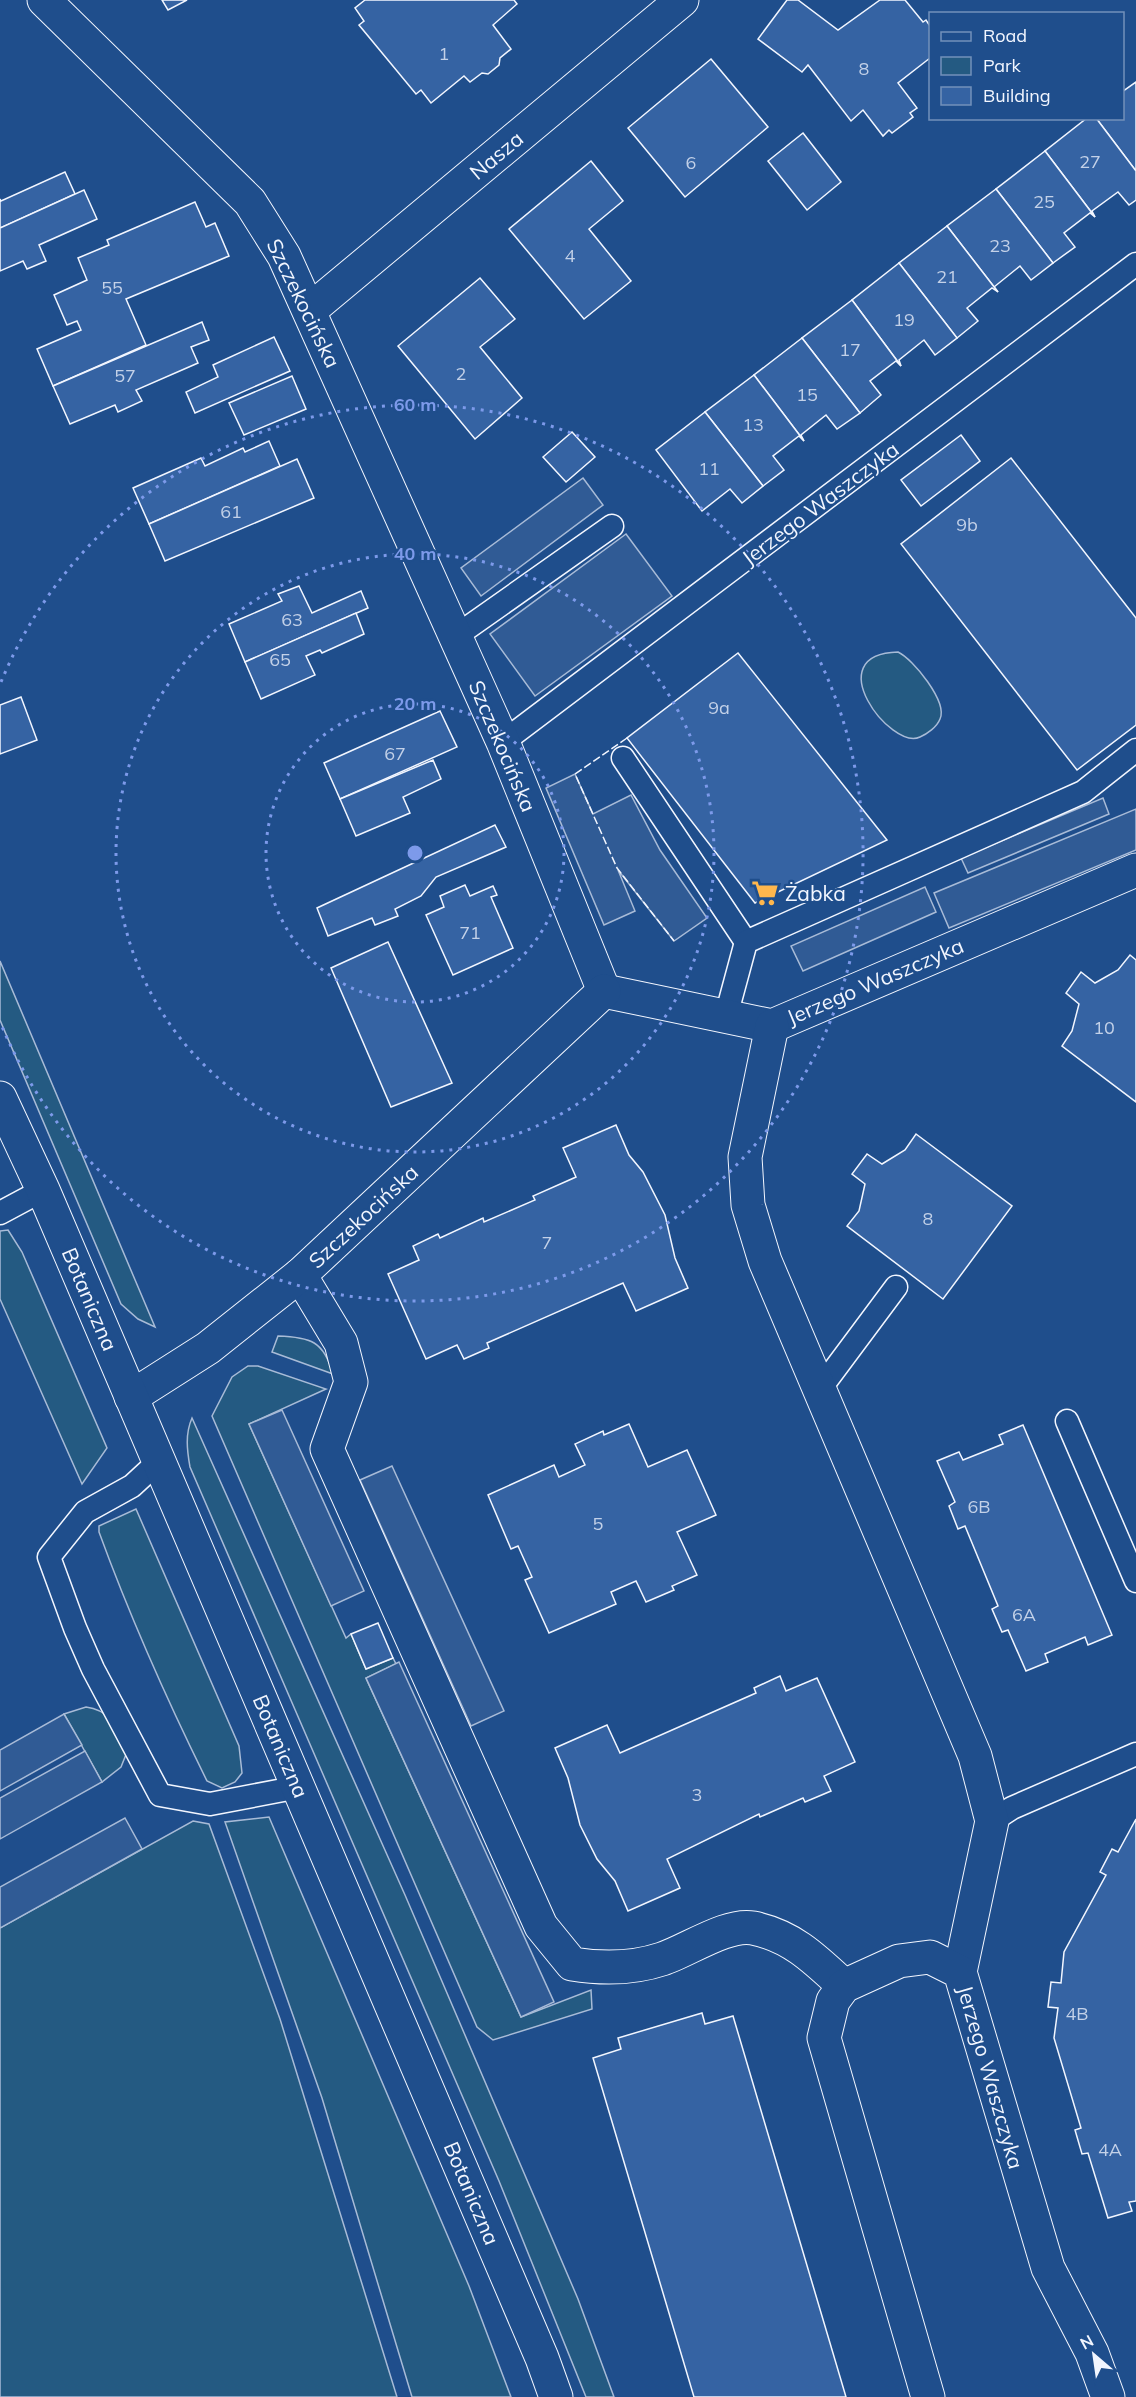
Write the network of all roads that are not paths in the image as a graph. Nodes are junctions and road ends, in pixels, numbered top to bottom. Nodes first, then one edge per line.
1 (44, 0) edge
2 (682, 0) edge
3 (1136, 264) edge
4 (310, 310) junction
5 (612, 526) dead end
6 (456, 636) junction
7 (503, 742) junction
8 (1136, 750) edge
9 (624, 758) dead end
10 (1136, 870) edge
11 (747, 942) junction
12 (604, 991) junction
13 (726, 1016) junction
14 (772, 1026) junction
15 (0, 1098) edge
16 (43, 1190) junction
17 (0, 1214) edge
18 (300, 1275) junction
19 (896, 1287) dead end
20 (820, 1389) junction
21 (131, 1397) junction
22 (1067, 1421) dead end
23 (158, 1462) junction
24 (1136, 1581) edge
25 (1136, 1754) edge
26 (299, 1787) junction
27 (992, 1821) junction
28 (960, 1972) junction
29 (844, 1986) junction
30 (556, 2397) edge
31 (928, 2397) edge
32 (1108, 2397) edge

1 - 4 street, Szczekocińska
2 - 4 street, Nasza
3 - 7 lane, Jerzego Waszczyka
4 - 6 street, Szczekocińska
5 - 6 lane
6 - 7 street, Szczekocińska
7 - 12 street, Szczekocińska
8 - 11 lane
9 - 11 lane
10 - 14 street, Jerzego Waszczyka
11 - 13 lane
12 - 13 street, Jerzego Waszczyka
12 - 18 street, Szczekocińska
13 - 14 street, Jerzego Waszczyka
14 - 20 street
15 - 16 street, Botaniczna
16 - 17 lane
16 - 21 street, Botaniczna
18 - 21 street, Szczekocińska
18 - 29 street
19 - 20 lane
20 - 27 street
21 - 23 street, Botaniczna
22 - 24 lane
23 - 26 street, Botaniczna
23 - 26 lane
25 - 27 lane
26 - 30 street, Botaniczna
27 - 28 street
28 - 29 street, Jerzego Waszczyka
28 - 32 street, Jerzego Waszczyka
29 - 31 street

